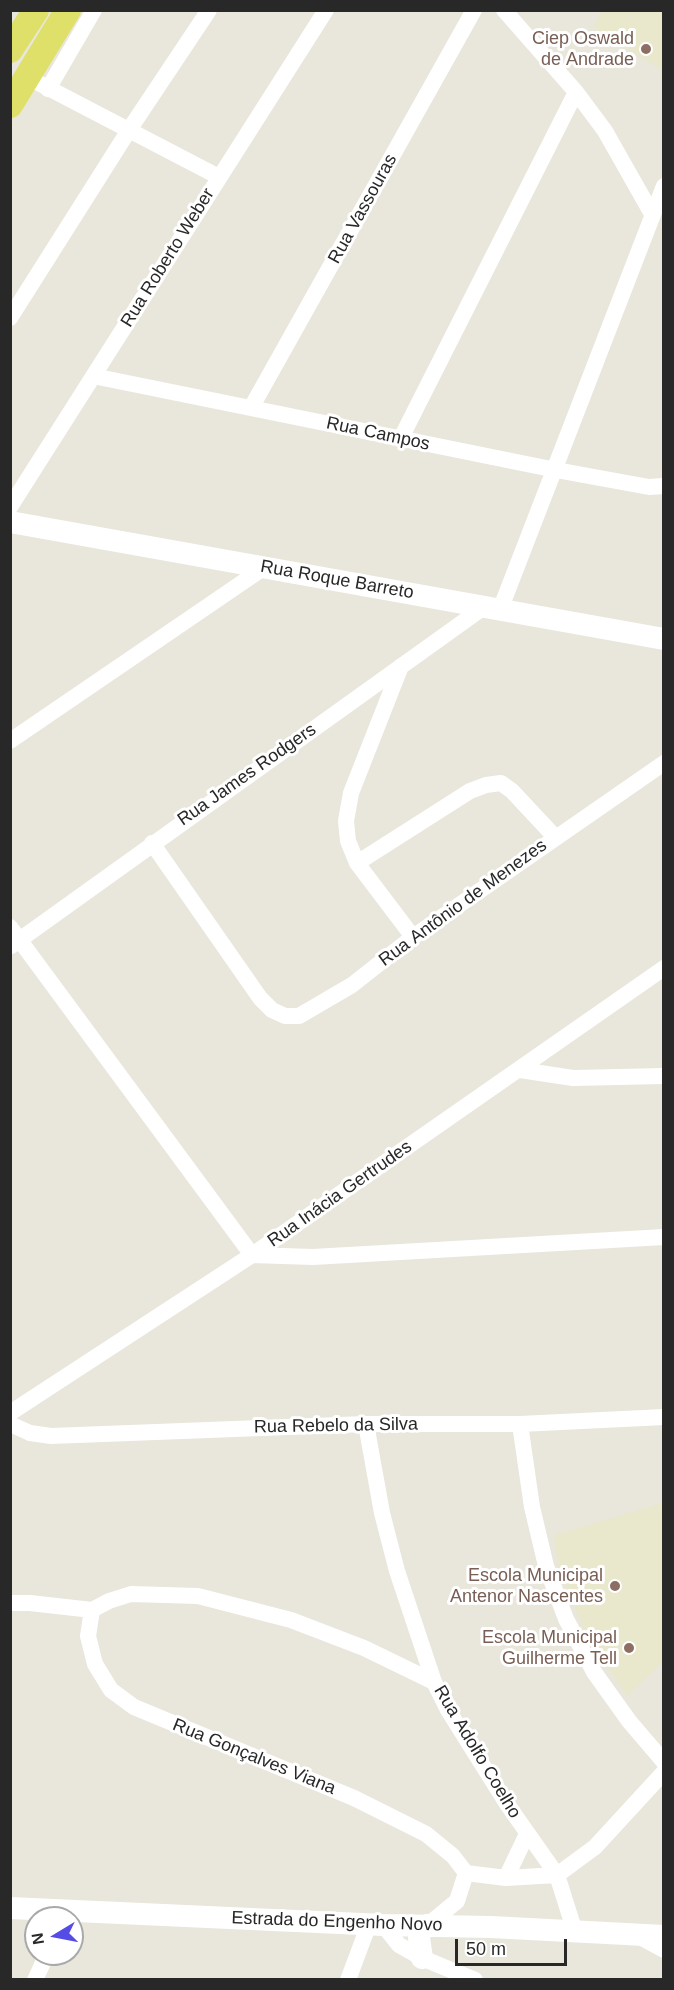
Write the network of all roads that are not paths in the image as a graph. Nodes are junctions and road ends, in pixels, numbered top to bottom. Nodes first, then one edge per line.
1 (68, 10) edge
2 (94, 10) edge
3 (209, 10) edge
4 (327, 10) edge
5 (474, 10) edge
6 (504, 10) edge
7 (522, 17) edge
8 (25, 20) edge
9 (10, 50) edge
10 (38, 83) junction
11 (576, 92) junction
12 (10, 105) edge
13 (129, 130) junction
14 (219, 177) junction
15 (663, 186) edge
16 (651, 214) junction
17 (10, 318) edge
18 (93, 376) junction
19 (251, 408) junction
20 (401, 438) junction
21 (556, 470) junction
22 (663, 486) edge
23 (10, 507) edge
24 (10, 522) edge
25 (265, 567) junction
26 (492, 608) junction
27 (663, 639) edge
28 (401, 666) junction
29 (10, 741) edge
30 (663, 763) edge
31 (555, 837) junction
32 (152, 843) junction
33 (357, 863) junction
34 (413, 937) junction
35 (14, 938) edge
36 (663, 968) edge
37 (520, 1070) junction
38 (663, 1077) edge
39 (663, 1237) edge
40 (252, 1255) junction
41 (10, 1413) edge
42 (663, 1417) edge
43 (10, 1424) edge
44 (366, 1424) junction
45 (520, 1424) junction
46 (10, 1603) edge
47 (92, 1610) junction
48 (434, 1682) junction
49 (663, 1762) edge
50 (663, 1772) edge
51 (527, 1834) junction
52 (466, 1873) junction
53 (557, 1875) junction
54 (506, 1878) junction
55 (84, 1915) edge
56 (376, 1924) junction
57 (428, 1925) junction
58 (574, 1932) junction
59 (637, 1935) junction
60 (663, 1936) edge
61 (663, 1950) edge
62 (422, 1958) junction
63 (41, 1966) edge
64 (35, 1980) edge
65 (348, 1980) edge
66 (475, 1980) edge

1 - 10 main road
2 - 10 street
3 - 13 street
4 - 14 street, Rua Roberto Weber
5 - 19 street, Rua Vassouras
6 - 7 street
7 - 11 street
8 - 9 main road
10 - 12 main road
10 - 13 street
11 - 16 street
11 - 20 street
13 - 14 street
13 - 17 street
14 - 18 street, Rua Roberto Weber
15 - 16 street
16 - 21 street
18 - 19 street, Rua Campos
18 - 23 street, Rua Roberto Weber
19 - 20 street, Rua Campos
20 - 21 street, Rua Campos
21 - 22 street, Rua Campos
21 - 26 street
24 - 25 main road, Rua Roque Barreto
25 - 26 main road, Rua Roque Barreto
25 - 29 street
26 - 27 main road, Rua Roque Barreto
26 - 28 street, Rua James Rodgers
28 - 32 street, Rua James Rodgers
28 - 33 street
30 - 31 street, Rua Antônio de Menezes
31 - 33 street
31 - 34 street, Rua Antônio de Menezes
32 - 34 street, Rua Antônio de Menezes
32 - 35 street, Rua James Rodgers
33 - 34 street
35 - 40 street
36 - 37 street, Rua Inácia Gertrudes
37 - 38 street
37 - 40 street, Rua Inácia Gertrudes
39 - 40 street
40 - 41 street, Rua Inácia Gertrudes
42 - 45 street, Rua Rebelo da Silva
43 - 44 street, Rua Rebelo da Silva
44 - 45 street, Rua Rebelo da Silva
44 - 48 street, Rua Adolfo Coelho
45 - 49 street
46 - 47 street
47 - 48 street
47 - 52 street, Rua Gonçalves Viana
48 - 51 street, Rua Adolfo Coelho
50 - 53 street
51 - 53 street, Rua Adolfo Coelho
51 - 54 street
52 - 54 street
52 - 57 street
53 - 54 street
53 - 58 street, Rua Adolfo Coelho
55 - 56 main road, Estrada do Engenho Novo
56 - 57 main road, Estrada do Engenho Novo
56 - 62 street
56 - 65 street
57 - 58 main road, Estrada do Engenho Novo
57 - 62 main road
58 - 59 main road, Estrada do Engenho Novo
59 - 60 main road, Estrada do Engenho Novo
59 - 61 street
62 - 66 street
63 - 64 street

